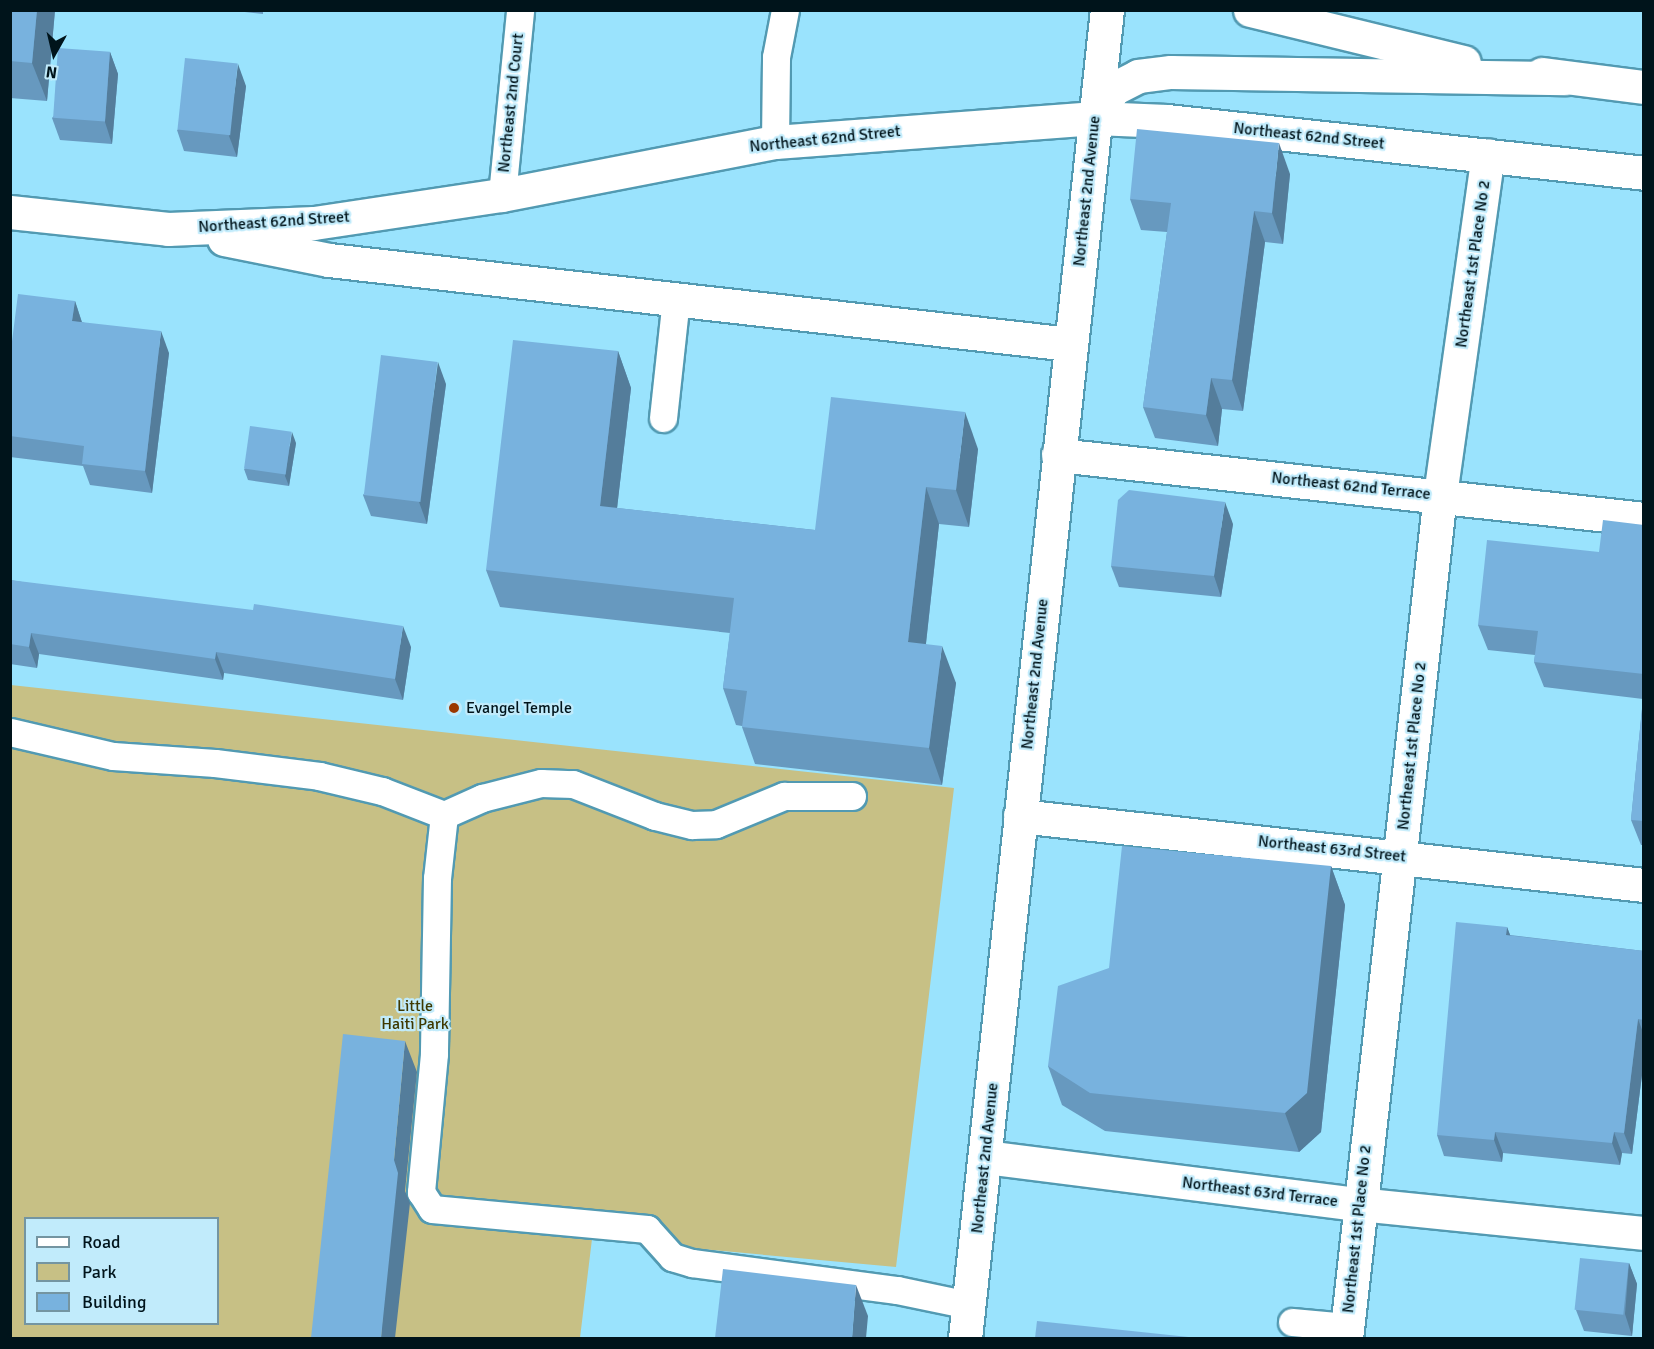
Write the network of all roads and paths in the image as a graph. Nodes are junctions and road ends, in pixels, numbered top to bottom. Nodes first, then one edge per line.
1 (520, 10) edge
2 (785, 10) edge
3 (1107, 10) edge
4 (1250, 10) edge
5 (1564, 78) junction
6 (1644, 87) edge
7 (1095, 118) junction
8 (775, 142) junction
9 (1488, 155) junction
10 (1644, 173) edge
11 (502, 195) junction
12 (10, 212) edge
13 (168, 229) junction
14 (676, 299) junction
15 (1070, 344) junction
16 (663, 418) dead end
17 (1058, 455) junction
18 (1440, 495) junction
19 (1644, 519) edge
20 (10, 732) edge
21 (852, 796) dead end
22 (444, 815) junction
23 (1020, 816) junction
24 (1400, 856) junction
25 (1644, 885) edge
26 (985, 1157) junction
27 (1359, 1204) junction
28 (1644, 1233) edge
29 (969, 1305) junction
30 (1292, 1322) dead end
31 (1347, 1333) edge
32 (965, 1338) edge

1 - 11 lane, Northeast 2nd Court
2 - 8 lane
3 - 7 main road, Northeast 2nd Avenue
4 - 5 main road
5 - 6 main road
5 - 7 main road
7 - 8 main road, Northeast 62nd Street
7 - 9 main road, Northeast 62nd Street
7 - 15 main road, Northeast 2nd Avenue
8 - 11 main road, Northeast 62nd Street
9 - 10 main road, Northeast 62nd Street
9 - 18 main road, Northeast 1st Place No 2
11 - 13 main road, Northeast 62nd Street
12 - 13 main road, Northeast 62nd Street
13 - 14 main road
14 - 15 main road
14 - 16 lane
15 - 17 main road, Northeast 2nd Avenue
17 - 18 main road, Northeast 62nd Terrace
17 - 23 main road, Northeast 2nd Avenue
18 - 19 main road, Northeast 62nd Terrace
18 - 24 main road, Northeast 1st Place No 2
20 - 22 lane
21 - 22 lane
22 - 29 lane
23 - 24 main road, Northeast 63rd Street
23 - 26 main road, Northeast 2nd Avenue
24 - 25 main road, Northeast 63rd Street
24 - 27 main road, Northeast 1st Place No 2
26 - 27 main road, Northeast 63rd Terrace
26 - 29 main road, Northeast 2nd Avenue
27 - 28 main road, Northeast 63rd Terrace
27 - 31 main road, Northeast 1st Place No 2
29 - 32 main road, Northeast 2nd Avenue
30 - 31 lane

